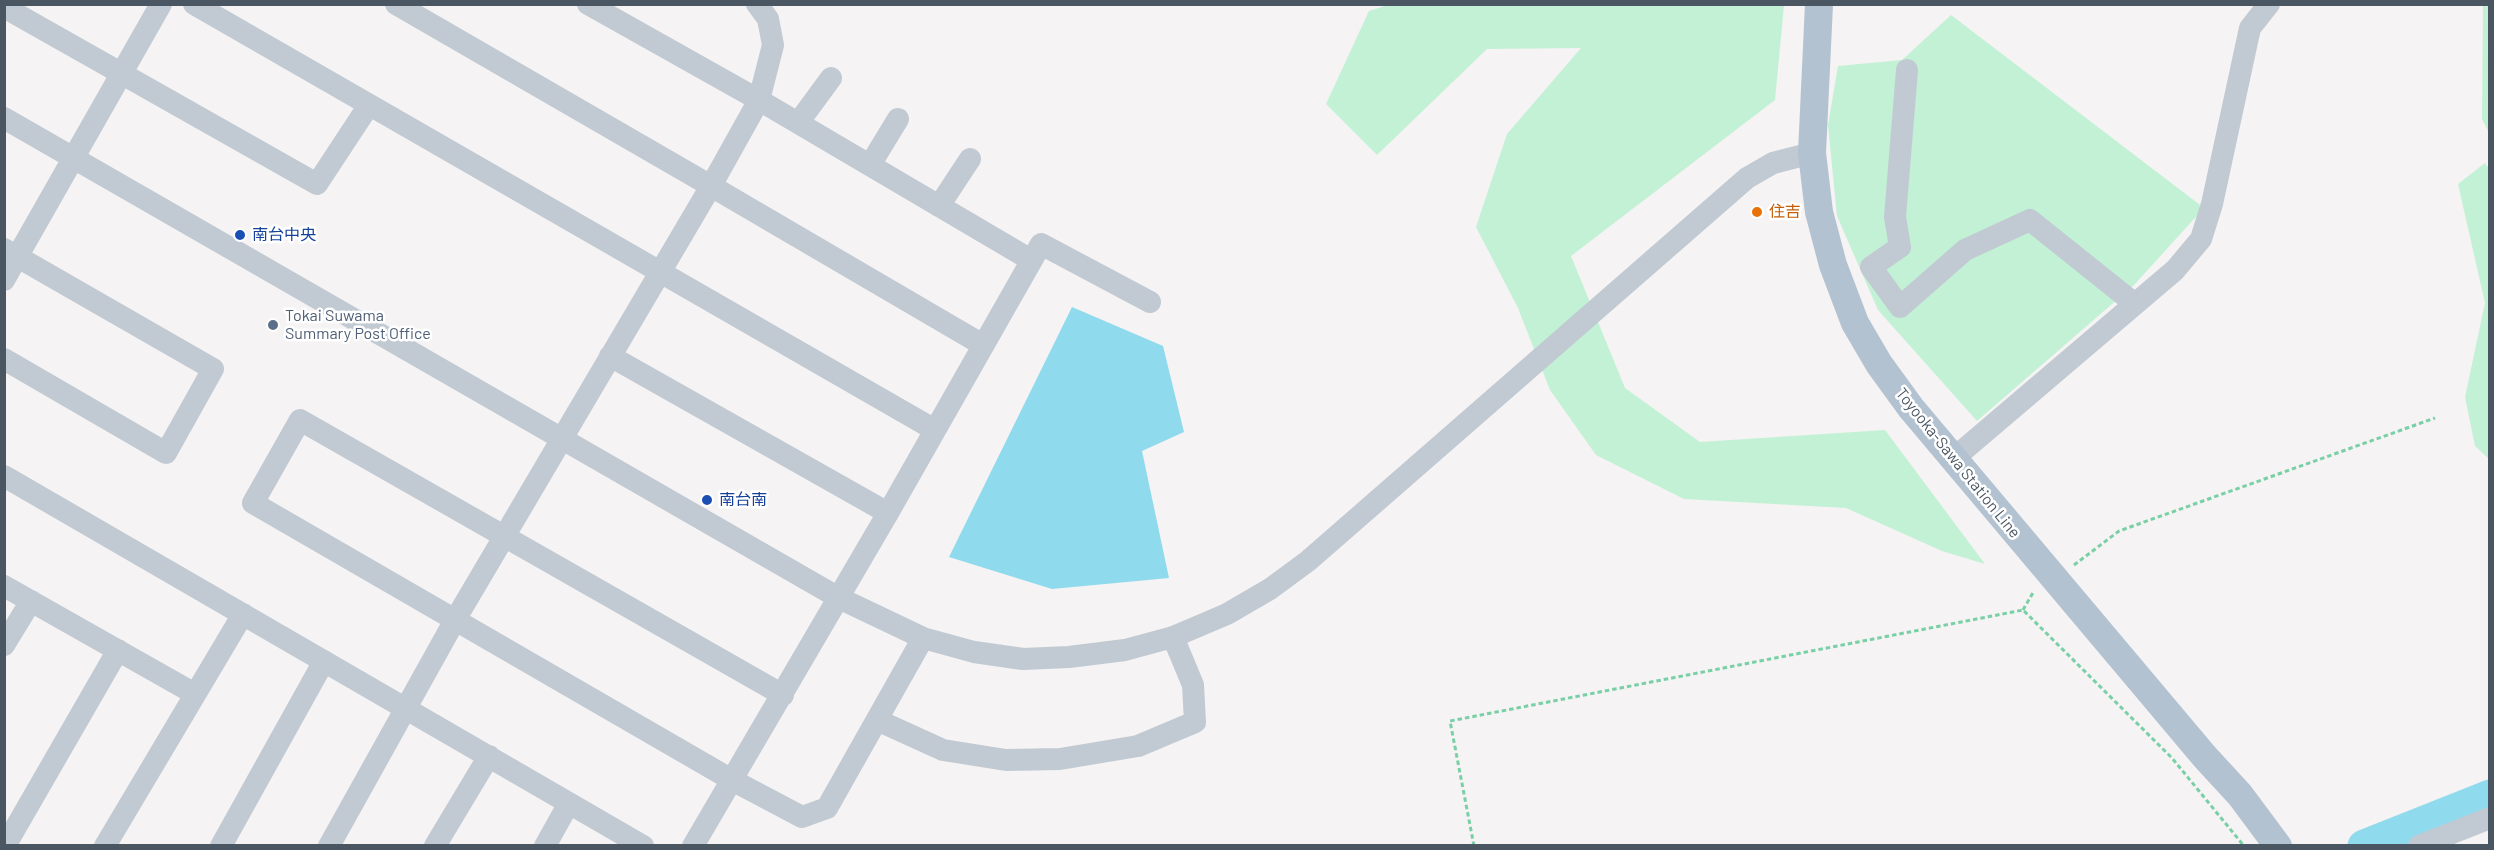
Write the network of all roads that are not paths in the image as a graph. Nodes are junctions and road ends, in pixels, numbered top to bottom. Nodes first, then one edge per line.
1 (161, 4) edge
2 (194, 4) edge
3 (396, 4) edge
4 (588, 4) edge
5 (757, 4) edge
6 (1819, 4) edge
7 (2269, 4) edge
8 (4, 7) edge
9 (1907, 70) dead end
10 (122, 74) junction
11 (831, 78) dead end
12 (759, 100) junction
13 (369, 105) junction
14 (4, 118) edge
15 (898, 119) dead end
16 (798, 123) junction
17 (1812, 153) junction
18 (75, 158) junction
19 (970, 159) dead end
20 (870, 165) junction
21 (711, 186) junction
22 (939, 206) junction
23 (11, 253) edge
24 (1031, 260) junction
25 (660, 272) junction
26 (4, 280) edge
27 (1150, 302) dead end
28 (2135, 304) junction
29 (983, 345) junction
30 (610, 356) junction
31 (4, 359) edge
32 (935, 430) junction
33 (561, 438) junction
34 (1953, 459) junction
35 (4, 476) edge
36 (888, 513) junction
37 (504, 537) junction
38 (4, 586) edge
39 (838, 598) junction
40 (31, 601) junction
41 (243, 614) junction
42 (455, 620) junction
43 (1173, 637) junction
44 (923, 638) junction
45 (4, 645) edge
46 (118, 650) junction
47 (324, 661) junction
48 (195, 694) junction
49 (783, 695) junction
50 (406, 708) junction
51 (877, 720) junction
52 (489, 756) junction
53 (732, 780) junction
54 (569, 803) junction
55 (2490, 818) edge
56 (5, 846) edge
57 (105, 846) edge
58 (221, 846) edge
59 (329, 846) edge
60 (435, 846) edge
61 (546, 846) edge
62 (643, 846) edge
63 (693, 846) edge
64 (2278, 846) edge
65 (2419, 846) edge

1 - 10 street
2 - 13 street
3 - 21 street
4 - 12 street
5 - 12 street
6 - 17 main road, Toyooka-Sawa Station Line
7 - 28 street
8 - 10 street
9 - 28 street
10 - 13 street
10 - 18 street
11 - 16 street
12 - 16 street
12 - 21 street
13 - 25 street
14 - 18 street
15 - 20 street
16 - 20 street
17 - 34 main road, Toyooka-Sawa Station Line
17 - 43 street
18 - 23 street
18 - 33 street
19 - 22 street
20 - 22 street
21 - 25 street
21 - 29 street
22 - 24 street
23 - 26 street
23 - 31 street
24 - 27 street
24 - 29 street
25 - 30 street
25 - 32 street
28 - 34 street
29 - 32 street
30 - 33 street
30 - 36 street
32 - 36 street
33 - 37 street
33 - 39 street
34 - 64 main road, Toyooka-Sawa Station Line
35 - 41 street
36 - 39 street
37 - 42 street
37 - 42 street
37 - 49 street
38 - 40 street
39 - 44 street
39 - 49 street
40 - 45 street
40 - 46 street
41 - 47 street
41 - 48 street
42 - 50 street
42 - 53 street
43 - 44 street
43 - 51 street
44 - 51 street
46 - 48 street
46 - 56 street
47 - 50 street
47 - 58 street
48 - 57 street
49 - 53 street
50 - 52 street
50 - 59 street
51 - 53 street
52 - 54 street
52 - 60 street
53 - 63 street
54 - 61 street
54 - 62 street
55 - 65 street

